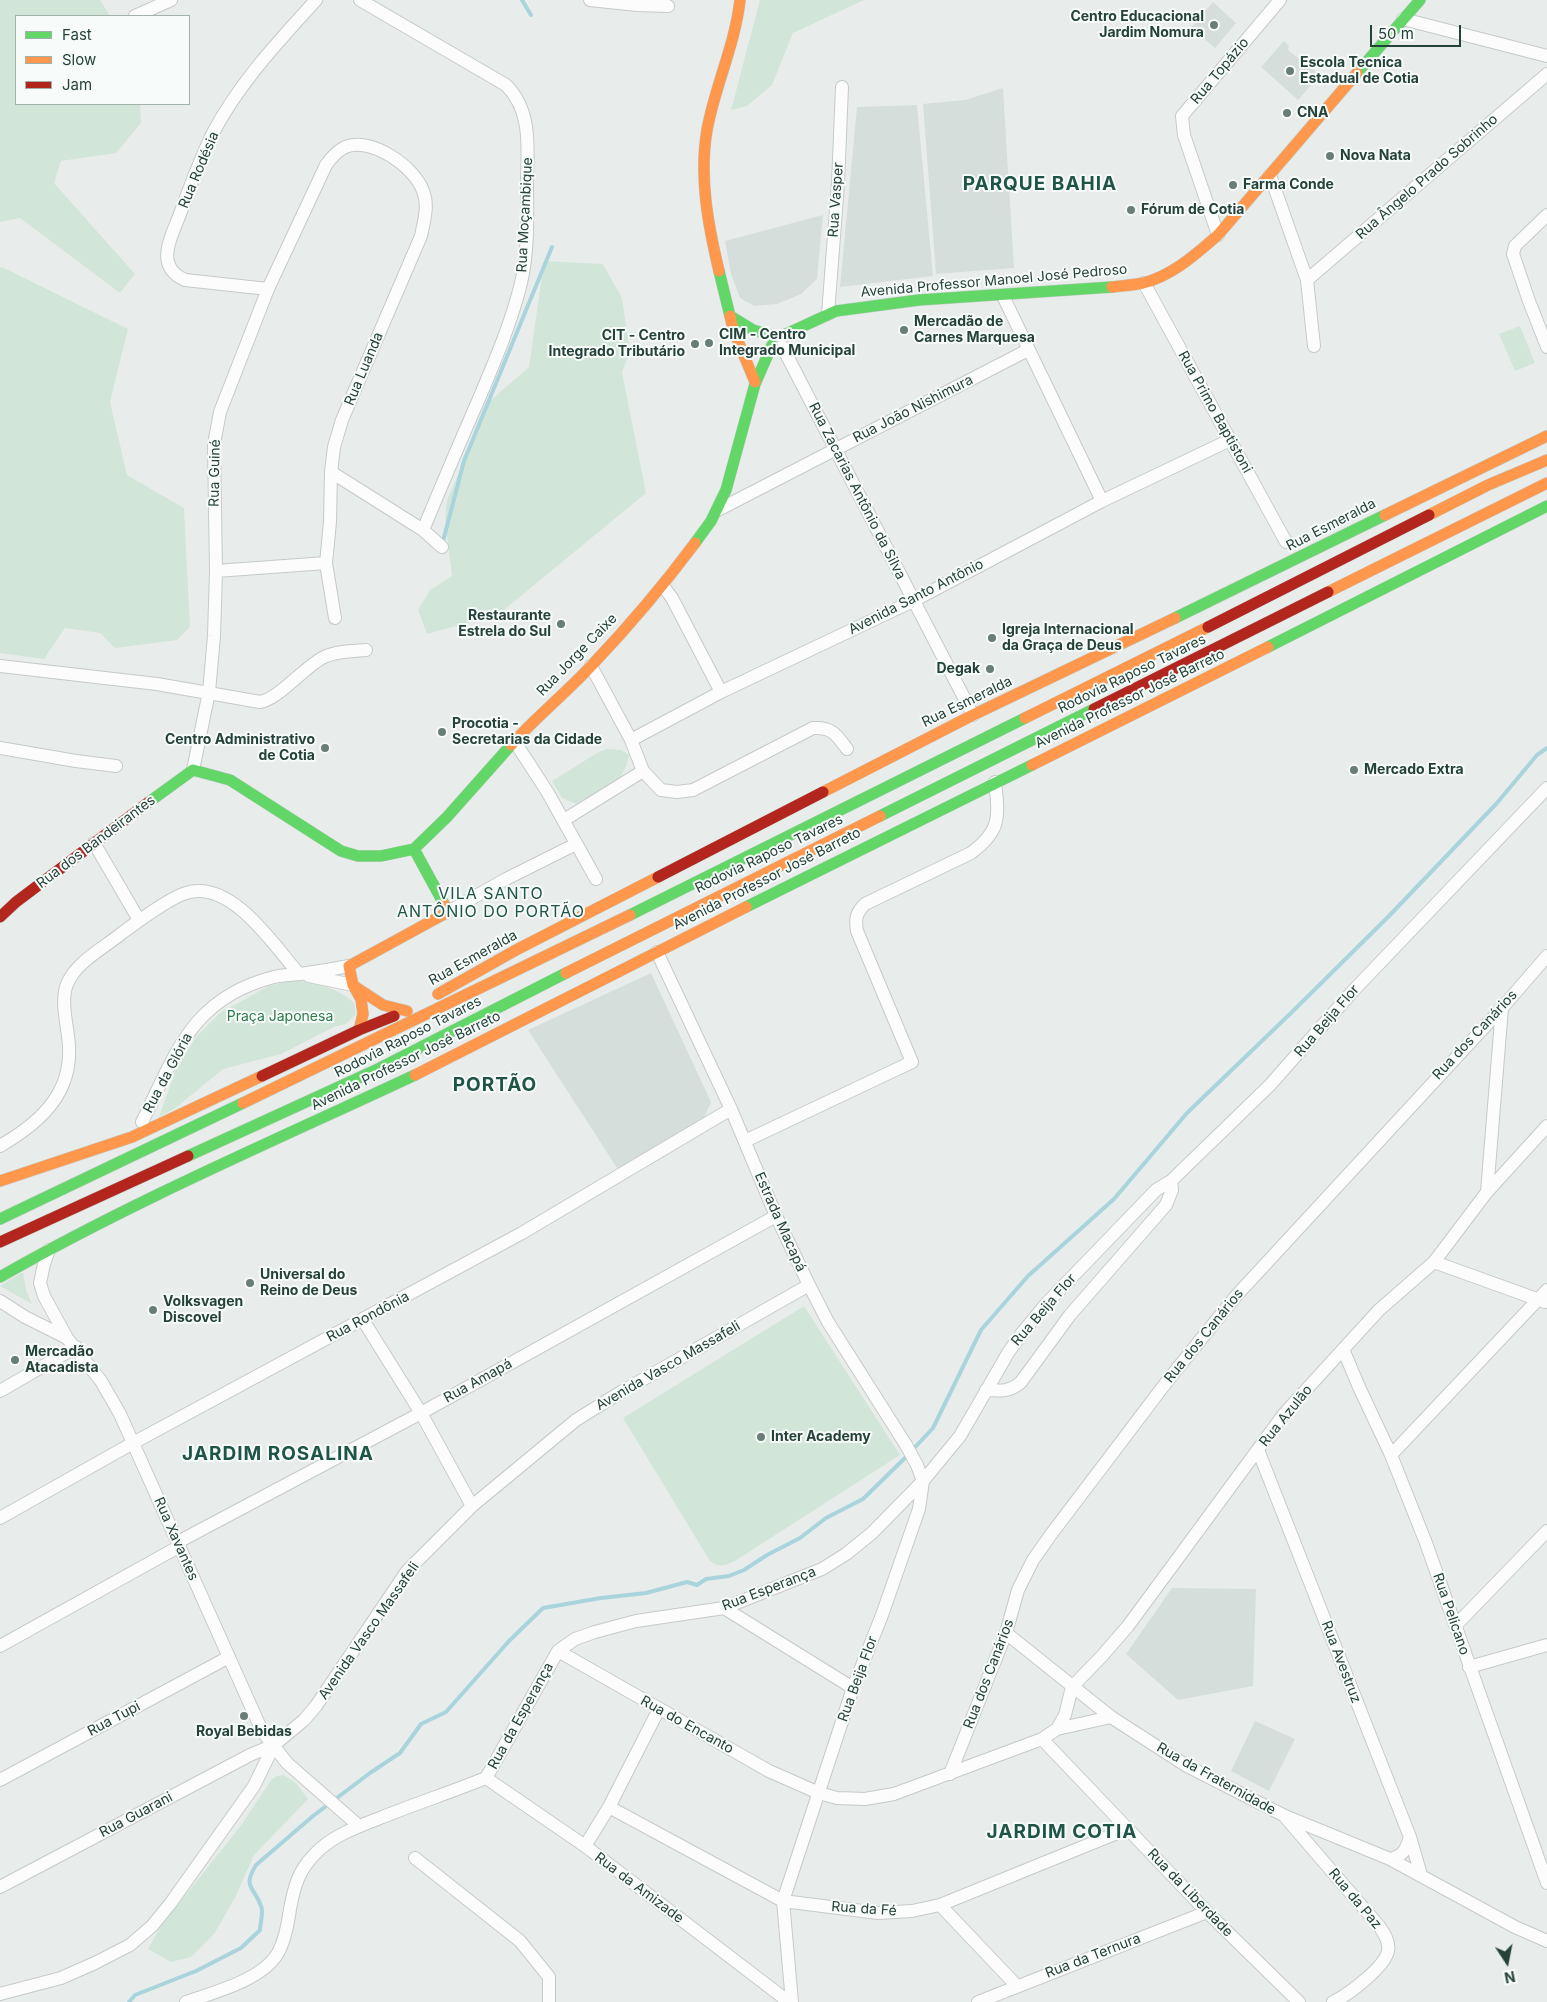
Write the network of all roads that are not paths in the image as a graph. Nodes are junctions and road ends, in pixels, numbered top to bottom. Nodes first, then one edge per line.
1 (171, 0) edge
2 (316, 0) edge
3 (360, 0) edge
4 (590, 0) edge
5 (740, 0) edge
6 (1280, 0) edge
7 (1420, 0) edge
8 (637, 2) edge
9 (668, 6) dead end
10 (137, 15) edge
11 (1403, 19) junction
12 (1547, 56) edge
13 (1547, 74) edge
14 (842, 86) dead end
15 (377, 149) joint
16 (1270, 175) junction
17 (1547, 215) edge
18 (1218, 235) junction
19 (1307, 280) junction
20 (1144, 283) junction
21 (268, 289) junction
22 (1003, 296) junction
23 (828, 314) junction
24 (730, 316) junction
25 (777, 340) junction
26 (1314, 346) dead end
27 (1547, 346) edge
28 (1028, 350) junction
29 (756, 382) junction
30 (1547, 436) edge
31 (1230, 440) junction
32 (836, 449) junction
33 (1547, 460) edge
34 (331, 472) junction
35 (1547, 483) edge
36 (1102, 501) junction
37 (1547, 506) edge
38 (718, 510) junction
39 (423, 530) junction
40 (1286, 542) dead end
41 (442, 547) dead end
42 (326, 562) junction
43 (216, 571) junction
44 (663, 586) junction
45 (913, 601) junction
46 (335, 618) dead end
47 (366, 650) dead end
48 (0, 666) edge
49 (591, 666) junction
50 (209, 692) junction
51 (721, 692) junction
52 (1046, 707) junction
53 (973, 715) junction
54 (979, 728) dead end
55 (631, 740) junction
56 (515, 742) junction
57 (944, 743) dead end
58 (0, 748) edge
59 (847, 749) dead end
60 (116, 766) dead end
61 (193, 770) junction
62 (643, 770) junction
63 (995, 782) junction
64 (835, 785) junction
65 (1547, 788) edge
66 (564, 820) junction
67 (94, 843) junction
68 (576, 844) junction
69 (414, 849) junction
70 (596, 879) dead end
71 (448, 912) junction
72 (0, 917) edge
73 (139, 920) junction
74 (657, 952) junction
75 (1547, 956) edge
76 (349, 966) junction
77 (299, 974) junction
78 (353, 985) junction
79 (1502, 1008) junction
80 (407, 1011) junction
81 (359, 1030) junction
82 (731, 1110) junction
83 (142, 1122) dead end
84 (1547, 1126) edge
85 (745, 1141) junction
86 (0, 1146) edge
87 (0, 1181) edge
88 (1171, 1181) junction
89 (1486, 1192) junction
90 (776, 1216) junction
91 (0, 1219) edge
92 (0, 1242) edge
93 (49, 1249) junction
94 (1434, 1262) junction
95 (2, 1274) edge
96 (809, 1284) junction
97 (1547, 1290) edge
98 (0, 1301) edge
99 (1542, 1302) edge
100 (363, 1320) junction
101 (71, 1343) junction
102 (1343, 1349) junction
103 (986, 1390) junction
104 (0, 1391) edge
105 (421, 1413) junction
106 (133, 1443) junction
107 (1258, 1450) junction
108 (1391, 1455) junction
109 (923, 1481) junction
110 (472, 1506) junction
111 (0, 1518) edge
112 (1547, 1531) edge
113 (178, 1544) junction
114 (724, 1608) junction
115 (1456, 1625) junction
116 (1006, 1633) junction
117 (0, 1646) edge
118 (1546, 1649) edge
119 (558, 1651) junction
120 (229, 1657) junction
121 (1469, 1667) junction
122 (1072, 1687) junction
123 (853, 1688) junction
124 (659, 1709) junction
125 (1111, 1717) junction
126 (1057, 1729) junction
127 (1042, 1739) junction
128 (274, 1745) junction
129 (950, 1774) junction
130 (486, 1778) junction
131 (0, 1780) edge
132 (819, 1793) junction
133 (609, 1807) junction
134 (1285, 1816) junction
135 (360, 1826) junction
136 (1127, 1828) junction
137 (1410, 1837) junction
138 (585, 1846) junction
139 (416, 1858) dead end
140 (1390, 1859) junction
141 (1421, 1876) junction
142 (1547, 1883) edge
143 (0, 1887) edge
144 (783, 1901) junction
145 (940, 1905) junction
146 (1207, 1912) junction
147 (1547, 1941) edge
148 (1017, 1986) junction
149 (0, 1994) edge
150 (186, 2002) edge
151 (549, 2002) edge
152 (791, 2002) edge
153 (978, 2002) edge
154 (1299, 2002) edge
155 (1334, 2002) edge

1 - 10 street
2 - 21 street, Rua Rodésia
3 - 39 street, Rua Moçambique
4 - 8 street
5 - 24 main road
6 - 18 street, Rua Topázio
7 - 11 main road, Avenida Professor Manoel José Pedroso
8 - 9 street
11 - 12 street
11 - 16 main road, Avenida Professor Manoel José Pedroso
13 - 19 street, Rua Ângelo Prado Sobrinho
14 - 23 street, Rua Vasper
15 - 21 street, Rua Guiné
15 - 34 street, Rua Luanda
16 - 18 main road, Avenida Professor Manoel José Pedroso
16 - 19 street
17 - 27 street
18 - 20 main road, Avenida Professor Manoel José Pedroso
19 - 26 street
20 - 22 main road, Avenida Professor Manoel José Pedroso
20 - 31 street, Rua Primo Baptistoni
21 - 43 street, Rua Guiné
22 - 23 main road, Avenida Professor Manoel José Pedroso
22 - 28 street
23 - 25 main road, Avenida Professor Manoel José Pedroso
24 - 25 main road
24 - 29 main road
25 - 29 main road, Rua Jorge Caixe
25 - 32 street, Rua Zacarias Antônio da Silva
28 - 32 street, Rua João Nishimura
28 - 36 street
29 - 38 main road, Rua Jorge Caixe
30 - 53 main road, Rua Esmeralda
31 - 36 street, Avenida Santo Antônio
31 - 40 street, Rua Primo Baptistoni
32 - 38 street, Rua João Nishimura
32 - 45 street, Rua Zacarias Antônio da Silva
33 - 52 main road, Rodovia Raposo Tavares
34 - 39 street
34 - 42 street, Rua Luanda
35 - 92 main road, Rodovia Raposo Tavares
36 - 45 street, Avenida Santo Antônio
37 - 63 main road, Avenida Professor José Barreto
38 - 44 main road, Rua Jorge Caixe
39 - 41 street
42 - 43 street
42 - 46 street, Rua Luanda
43 - 50 street, Rua Guiné
44 - 49 main road, Rua Jorge Caixe
44 - 51 street
45 - 51 street, Avenida Santo Antônio
45 - 53 street, Rua Zacarias Antônio da Silva
47 - 50 street
48 - 50 street
49 - 55 street
49 - 56 main road, Rua Jorge Caixe
50 - 61 street, Rua Guiné
51 - 55 street, Avenida Santo Antônio
52 - 54 main road
52 - 91 main road, Rodovia Raposo Tavares
53 - 64 main road, Rua Esmeralda
55 - 62 street
56 - 66 street
56 - 69 main road, Rua Jorge Caixe
57 - 64 main road
58 - 60 street
59 - 62 street
61 - 67 main road, Rua dos Bandeirantes
61 - 69 main road
62 - 66 street
63 - 74 main road, Avenida Professor José Barreto
63 - 85 street
64 - 80 main road, Rua Esmeralda
65 - 88 street, Rua Beija Flor
66 - 68 street
67 - 72 main road, Rua dos Bandeirantes
67 - 73 street
68 - 70 street
68 - 71 street
69 - 71 main road
71 - 76 main road
73 - 77 street
73 - 86 street
74 - 82 street, Estrada Macapá
74 - 93 main road, Avenida Professor José Barreto
75 - 79 street, Rua dos Canários
76 - 77 street
76 - 78 main road
77 - 78 street
77 - 83 street, Rua da Glória
78 - 80 main road
78 - 81 main road
79 - 89 street
79 - 116 street, Rua dos Canários
80 - 81 main road
81 - 87 main road
82 - 85 street, Estrada Macapá
82 - 100 street, Rua Rondônia
84 - 89 street, Rua Azulão
85 - 90 street, Estrada Macapá
88 - 103 street, Rua Beija Flor
88 - 103 street
89 - 94 street, Rua Azulão
90 - 96 street, Estrada Macapá
90 - 105 street, Rua Amapá
93 - 95 main road, Avenida Professor José Barreto
93 - 101 street, Rua Xavantes
94 - 99 street
94 - 102 street, Rua Azulão
96 - 109 street, Estrada Macapá
96 - 110 street, Avenida Vasco Massafeli
97 - 99 street
98 - 101 street, Rua Xavantes
99 - 108 street
100 - 105 street
100 - 106 street, Rua Rondônia
101 - 104 street
101 - 106 street, Rua Xavantes
102 - 107 street, Rua Azulão
102 - 108 street, Rua Pelicano
103 - 109 street, Rua Beija Flor
105 - 110 street
105 - 113 street, Rua Amapá
106 - 111 street, Rua Rondônia
106 - 113 street, Rua Xavantes
107 - 122 street, Rua Azulão
107 - 137 street, Rua Avestruz
108 - 115 street, Rua Pelicano
109 - 114 street, Rua Esperança
109 - 123 street, Rua Beija Flor
110 - 128 street, Avenida Vasco Massafeli
112 - 115 street
113 - 117 street, Rua Amapá
113 - 120 street, Rua Xavantes
114 - 119 street, Rua Esperança
114 - 123 street
115 - 121 street, Rua Pelicano
116 - 122 street, Rua da Fraternidade
116 - 129 street, Rua dos Canários
118 - 121 street
119 - 124 street, Rua do Encanto
119 - 130 street, Rua da Esperança
120 - 128 street, Rua Xavantes
120 - 131 street, Rua Tupi
121 - 142 street, Rua Pelicano
122 - 125 street, Rua da Fraternidade
122 - 126 street, Rua Azulão
123 - 132 street, Rua Beija Flor
124 - 132 street, Rua do Encanto
124 - 133 street
125 - 126 street
125 - 134 street, Rua da Fraternidade
126 - 127 street
127 - 129 street
127 - 136 street, Rua da Liberdade
128 - 135 street, Rua Xavantes
128 - 143 street, Rua Guarani
128 - 149 street, Avenida Vasco Massafeli
129 - 132 street
130 - 135 street, Rua da Esperança
130 - 138 street, Rua da Amizade
132 - 144 street, Rua Beija Flor
133 - 138 street
133 - 144 street, Rua da Fé
134 - 140 street, Rua da Fraternidade
134 - 155 street, Rua da Paz
135 - 150 street, Rua da Esperança
136 - 145 street, Rua da Fé
136 - 146 street, Rua da Liberdade
137 - 140 street
137 - 141 street, Rua Avestruz
138 - 152 street, Rua da Amizade
139 - 151 street
140 - 141 street, Rua da Fraternidade
141 - 147 street, Rua da Fraternidade
144 - 145 street, Rua da Fé
144 - 152 street, Rua Beija Flor
145 - 148 street
146 - 148 street, Rua da Ternura
146 - 154 street, Rua da Liberdade
148 - 153 street, Rua da Ternura

